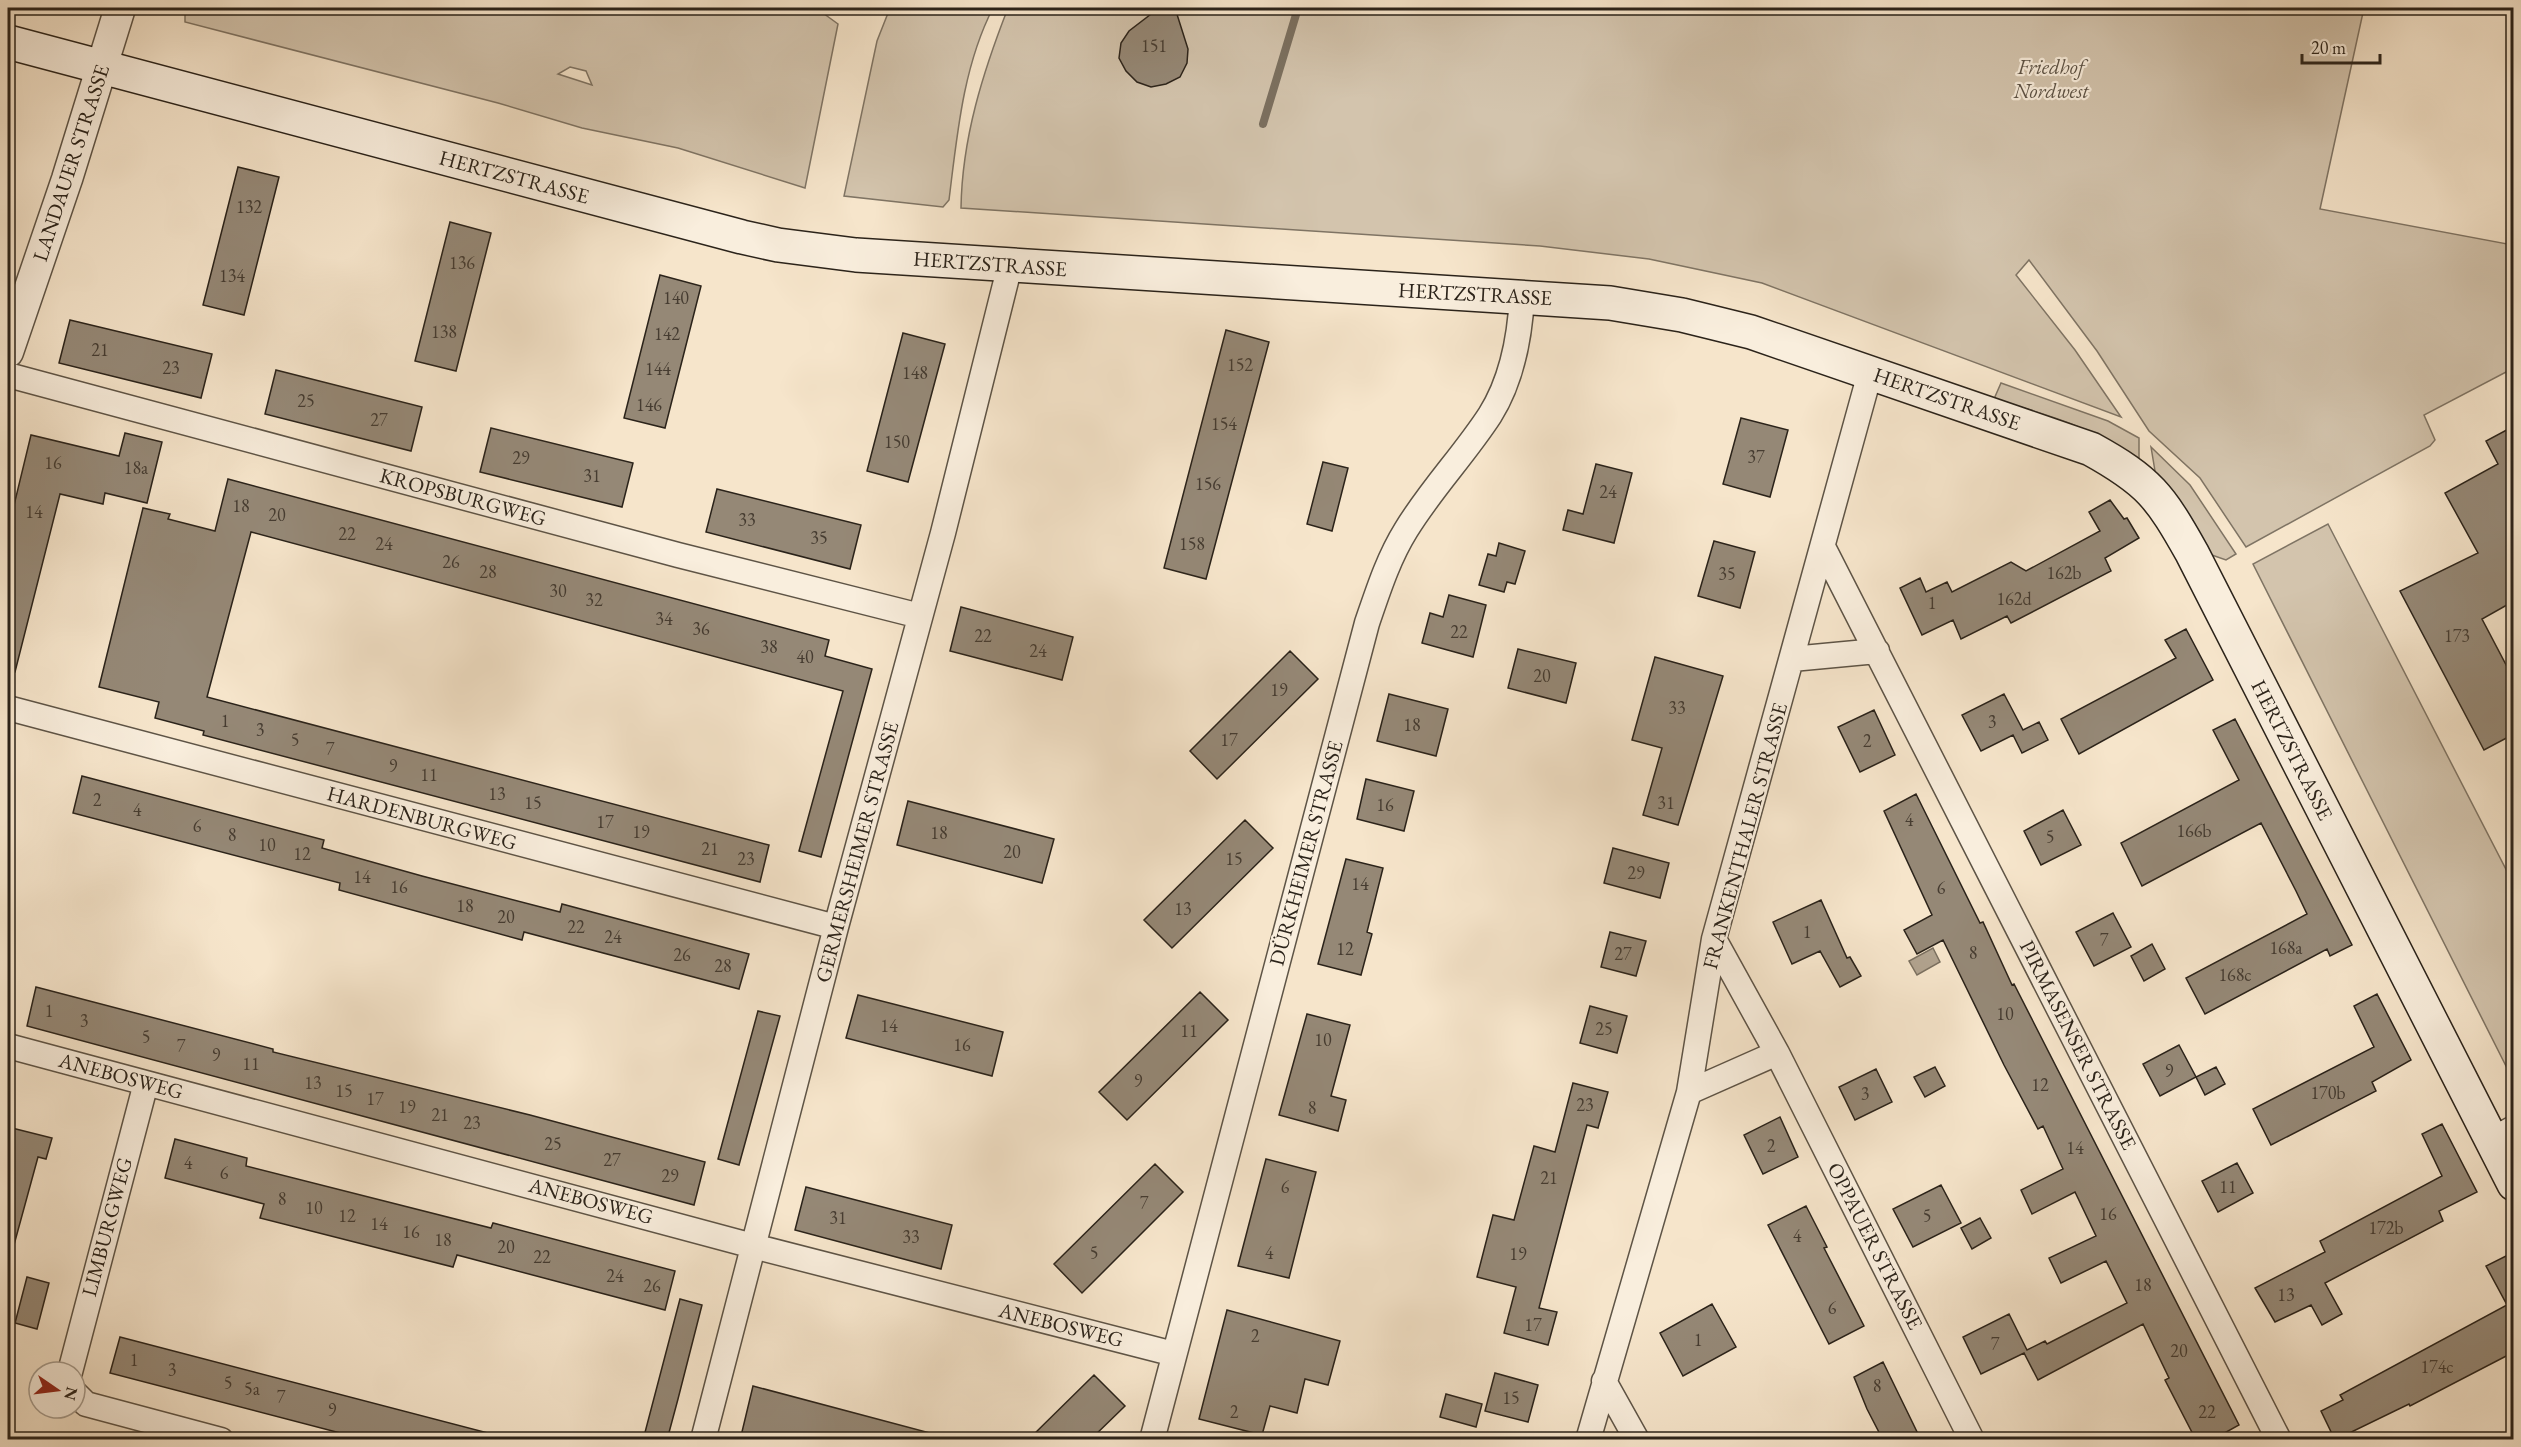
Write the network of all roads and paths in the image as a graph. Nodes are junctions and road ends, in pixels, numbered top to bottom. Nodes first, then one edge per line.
1 (120, 8) edge
2 (8, 42) edge
3 (102, 67) junction
4 (1010, 265) junction
5 (1522, 296) junction
6 (8, 352) edge
7 (1870, 373) junction
8 (8, 375) edge
9 (1823, 547) junction
10 (920, 616) junction
11 (1877, 651) junction
12 (1792, 659) junction
13 (8, 708) edge
14 (836, 927) junction
15 (1714, 939) junction
16 (8, 1046) edge
17 (1777, 1053) junction
18 (146, 1083) junction
19 (1689, 1092) junction
20 (2502, 1134) edge
21 (2514, 1184) edge
22 (753, 1246) junction
23 (1174, 1354) junction
24 (73, 1360) edge
25 (1604, 1381) junction
26 (87, 1404) edge
27 (221, 1440) edge
28 (703, 1440) edge
29 (1152, 1440) edge
30 (1588, 1440) edge
31 (1638, 1440) edge
32 (1972, 1440) edge
33 (2279, 1440) edge

1 - 3 street, LANDAUER STRASSE
2 - 3 main road, HERTZSTRASSE
3 - 4 main road, HERTZSTRASSE
3 - 6 street, LANDAUER STRASSE
4 - 5 main road, HERTZSTRASSE
4 - 10 street, GERMERSHEIMER STRASSE
5 - 7 main road, HERTZSTRASSE
5 - 23 street, DÜRKHEIMER STRASSE
7 - 9 street, FRANKENTHALER STRASSE
7 - 20 main road, HERTZSTRASSE
8 - 10 street, KROPSBURGWEG
9 - 11 street, PIRMASENSER STRASSE
9 - 12 street, FRANKENTHALER STRASSE
10 - 14 street, GERMERSHEIMER STRASSE
11 - 12 street
11 - 33 street, PIRMASENSER STRASSE
12 - 15 street, FRANKENTHALER STRASSE
13 - 14 street, HARDENBURGWEG
14 - 22 street, GERMERSHEIMER STRASSE
15 - 17 street, OPPAUER STRASSE
15 - 19 street, FRANKENTHALER STRASSE
16 - 18 street, ANEBOSWEG
17 - 19 street
17 - 32 street, OPPAUER STRASSE
18 - 22 street, ANEBOSWEG
18 - 24 street, LIMBURGWEG
19 - 25 street, FRANKENTHALER STRASSE
20 - 21 main road, HERTZSTRASSE
22 - 23 street, ANEBOSWEG
22 - 28 street, GERMERSHEIMER STRASSE
23 - 29 street, DÜRKHEIMER STRASSE
25 - 30 street, FRANKENTHALER STRASSE
25 - 31 street
26 - 27 street

